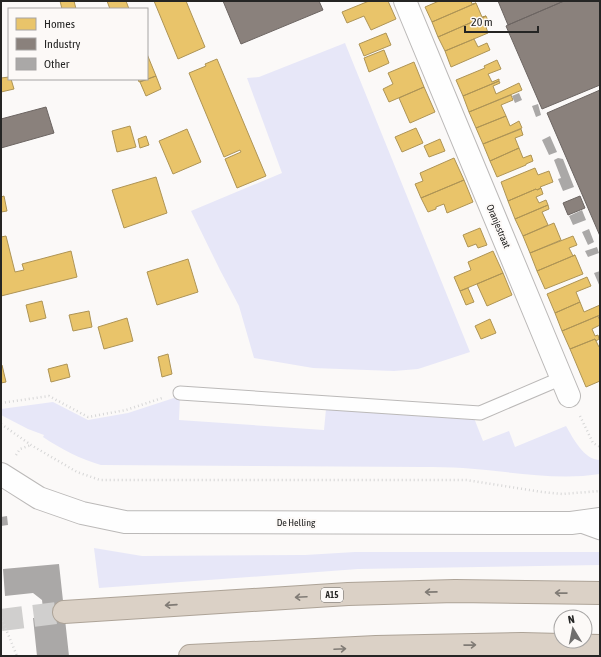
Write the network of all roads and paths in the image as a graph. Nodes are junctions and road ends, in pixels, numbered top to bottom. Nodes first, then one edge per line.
1 (405, 1) edge
2 (566, 387) junction
3 (180, 393) joint
4 (1, 403) edge
5 (1, 424) edge
6 (600, 447) edge
7 (1, 474) edge
8 (600, 491) edge
9 (600, 519) edge
10 (571, 523) junction
11 (600, 533) edge
12 (600, 593) edge
13 (64, 612) tunnel mouth
14 (1, 617) edge
15 (600, 646) edge
16 (17, 656) edge
17 (190, 656) edge

1 - 2 street, Oranjestraat
2 - 3 lane
2 - 6 path
3 - 4 path
5 - 8 path
7 - 10 street, De Helling
9 - 10 street, De Helling
10 - 11 lane
12 -> 13 highway, A15
14 - 16 path
17 -> 15 highway

